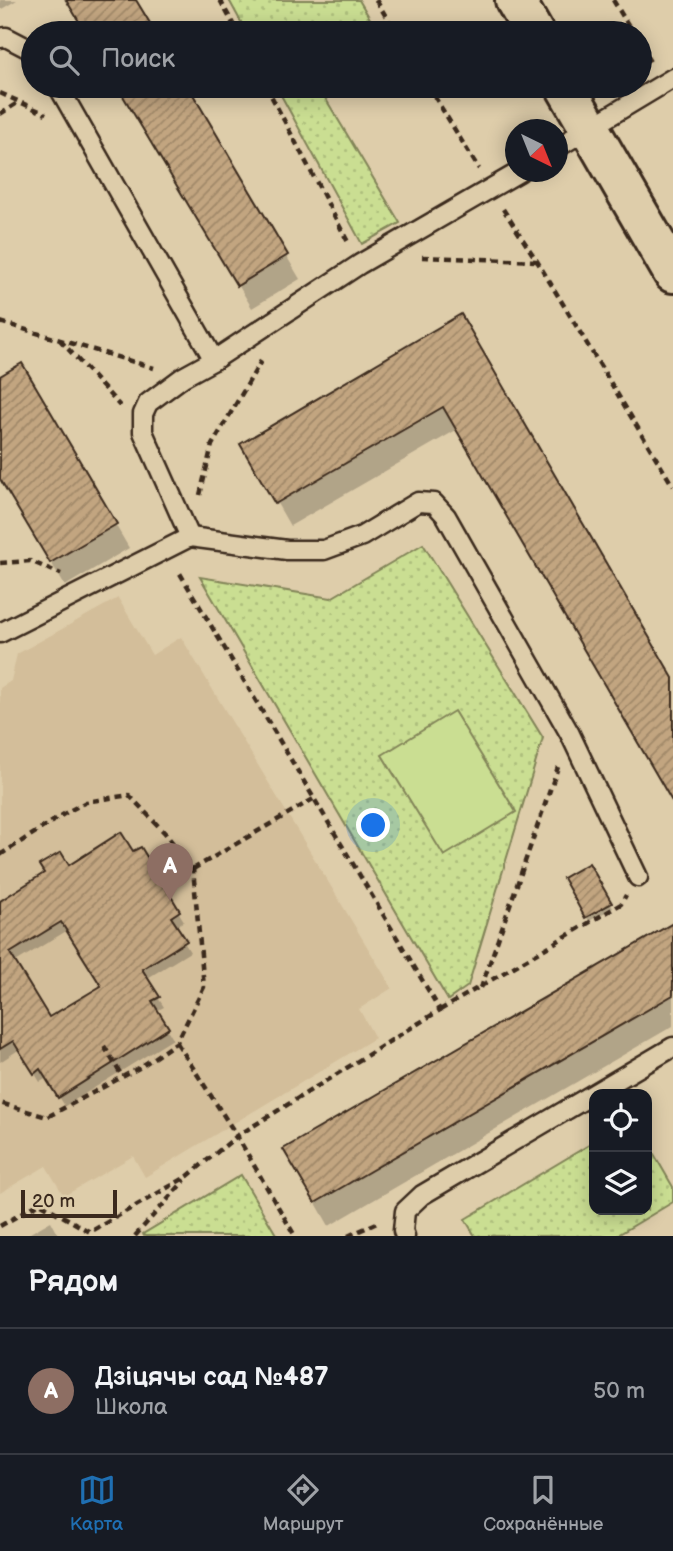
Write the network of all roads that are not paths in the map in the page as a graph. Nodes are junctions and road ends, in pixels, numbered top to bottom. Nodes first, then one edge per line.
1 (515, 0) edge
2 (527, 21) edge
3 (0, 38) edge
4 (21, 45) edge
5 (673, 78) edge
6 (652, 90) edge
7 (65, 98) edge
8 (572, 98) edge
9 (639, 98) edge
10 (589, 127) junction
11 (568, 141) edge
12 (505, 180) edge
13 (673, 274) edge
14 (214, 359) junction
15 (190, 537) junction
16 (0, 633) edge
17 (638, 877) road end
18 (673, 1047) edge
19 (405, 1236) edge

1 - 2 street
3 - 4 lane
5 - 6 lane
7 - 14 lane
8 - 10 street
9 - 10 lane
10 - 11 lane
10 - 13 street
12 - 14 lane
14 - 15 lane
15 - 16 lane
15 - 17 lane
18 - 19 lane

